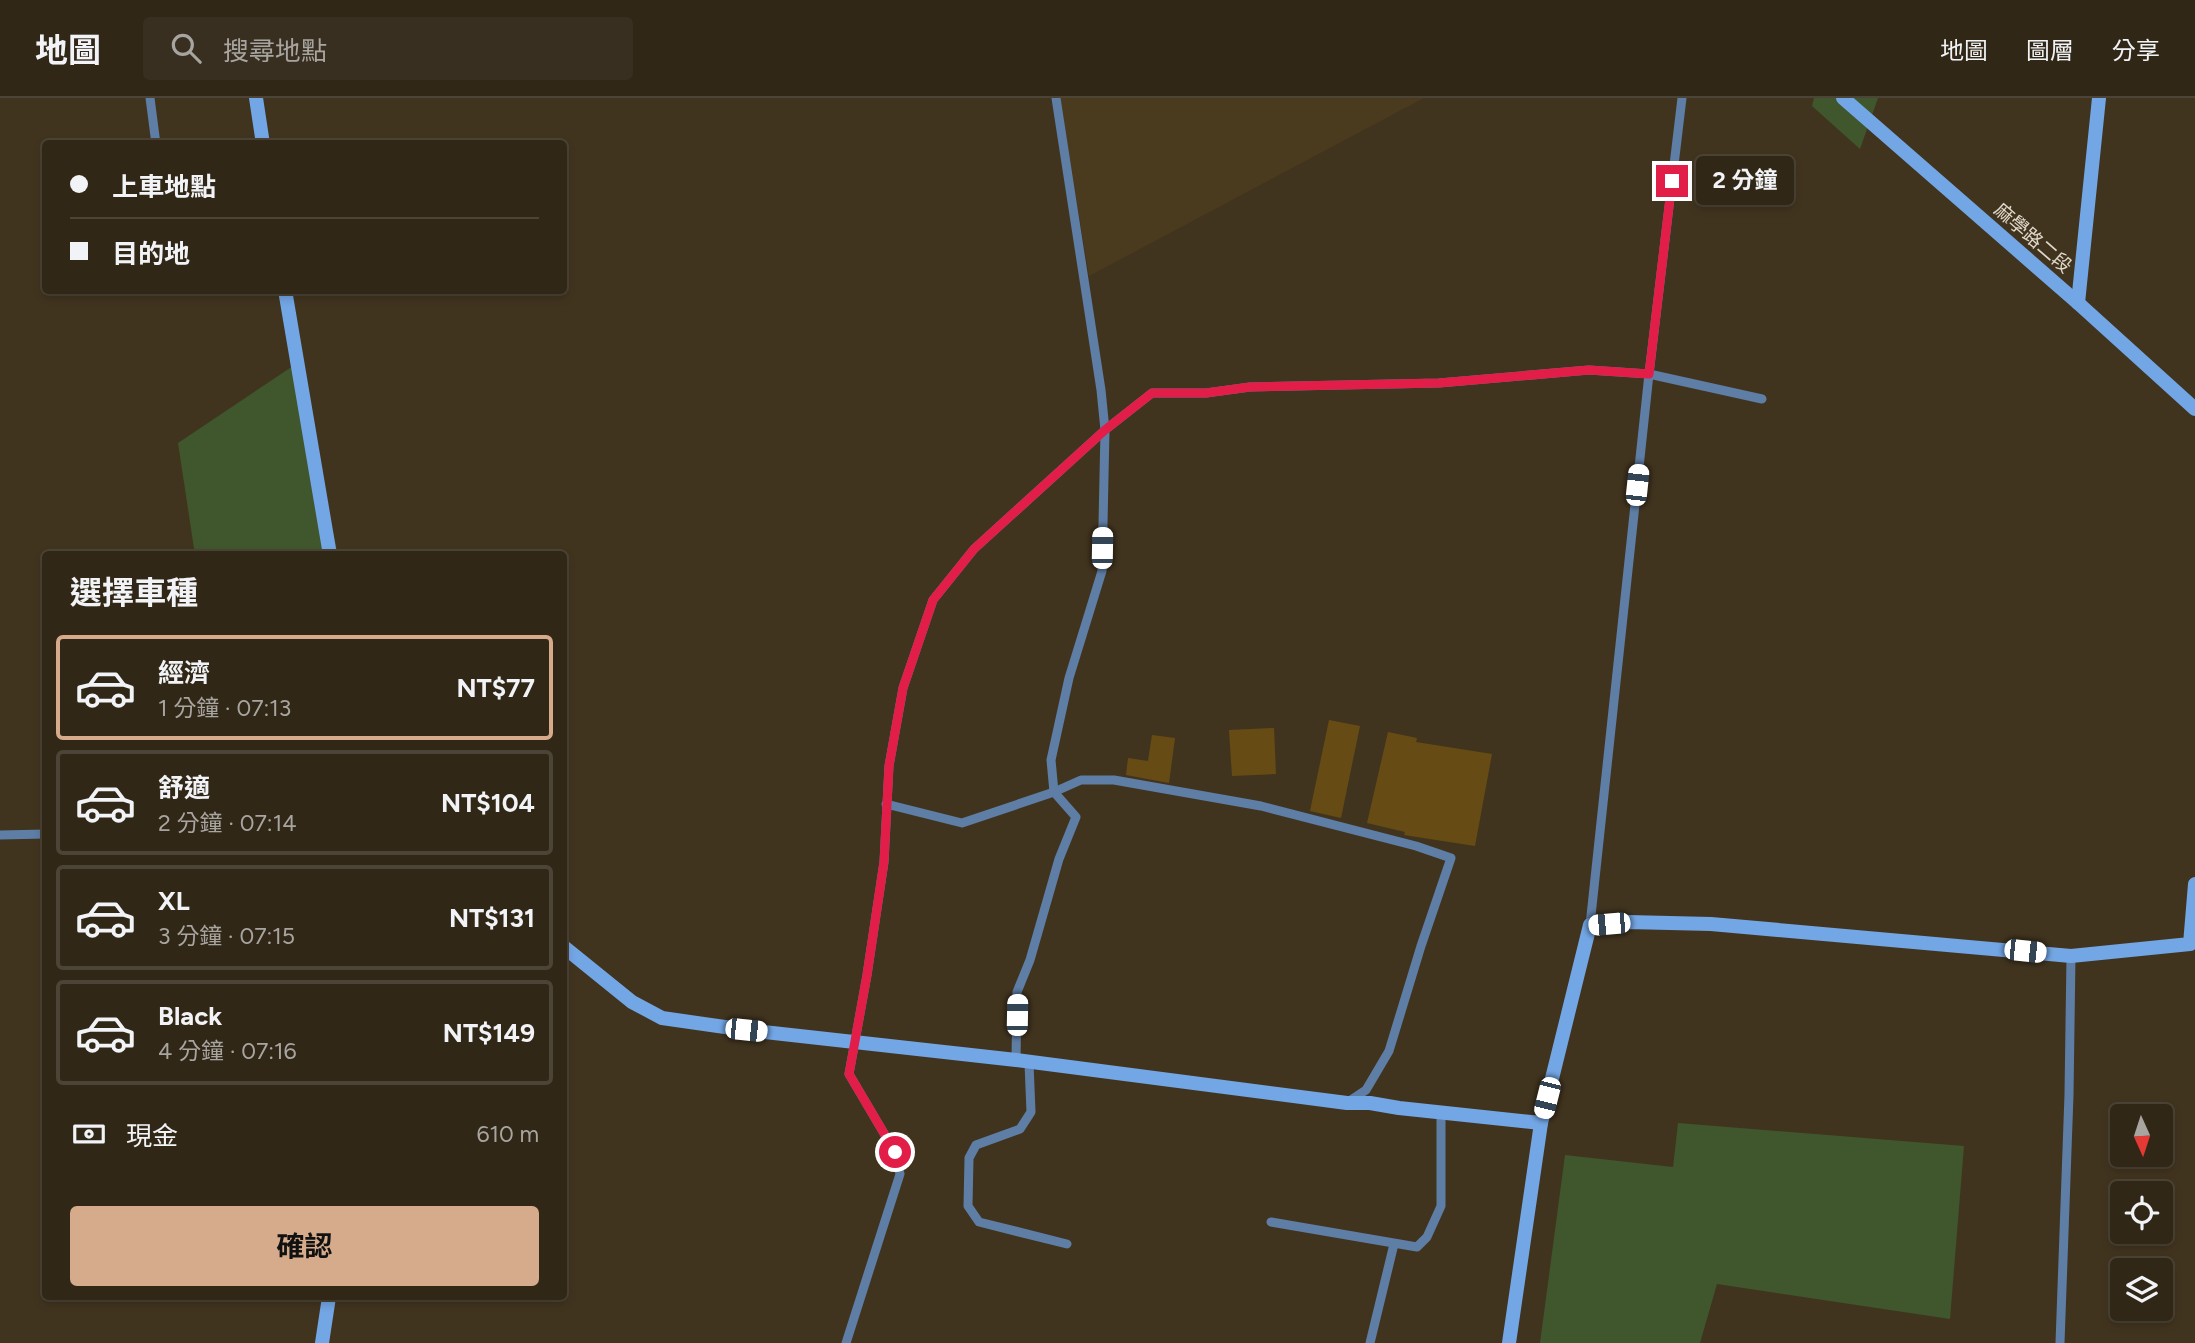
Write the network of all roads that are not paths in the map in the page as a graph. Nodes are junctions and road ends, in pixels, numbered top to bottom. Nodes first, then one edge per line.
1 (150, 98) edge
2 (256, 98) edge
3 (1056, 98) edge
4 (1682, 98) edge
5 (1843, 98) edge
6 (2099, 98) edge
7 (155, 140) edge
8 (262, 140) edge
9 (286, 294) edge
10 (2078, 303) junction
11 (1649, 374) junction
12 (1762, 399) dead end
13 (2195, 409) edge
14 (1105, 430) junction
15 (329, 551) edge
16 (1054, 792) junction
17 (886, 804) junction
18 (42, 834) edge
19 (0, 835) edge
20 (2195, 884) edge
21 (1590, 925) junction
22 (2192, 944) edge
23 (567, 949) edge
24 (2071, 956) junction
25 (854, 1041) junction
26 (1023, 1061) junction
27 (1347, 1103) junction
28 (1441, 1113) junction
29 (1541, 1123) junction
30 (1271, 1222) dead end
31 (1067, 1244) dead end
32 (1394, 1244) junction
33 (329, 1300) edge
34 (322, 1343) edge
35 (846, 1343) edge
36 (1370, 1343) edge
37 (1509, 1343) edge
38 (2060, 1343) edge

1 - 7 lane
2 - 8 street
3 - 14 lane
4 - 11 lane
5 - 10 street, 麻學路二段
6 - 10 street
9 - 15 street
10 - 13 street, 麻學路二段
11 - 12 lane
11 - 14 lane
11 - 21 lane
14 - 16 lane
14 - 17 lane
16 - 17 lane
16 - 26 lane
16 - 27 lane
17 - 25 lane
18 - 19 lane
20 - 22 street
21 - 24 street
21 - 29 street
22 - 24 street
23 - 25 street
24 - 38 lane
25 - 26 street
25 - 35 lane
26 - 27 street
26 - 31 lane
27 - 28 street
28 - 29 street
28 - 32 lane
29 - 37 street
30 - 32 lane
32 - 36 lane
33 - 34 street

